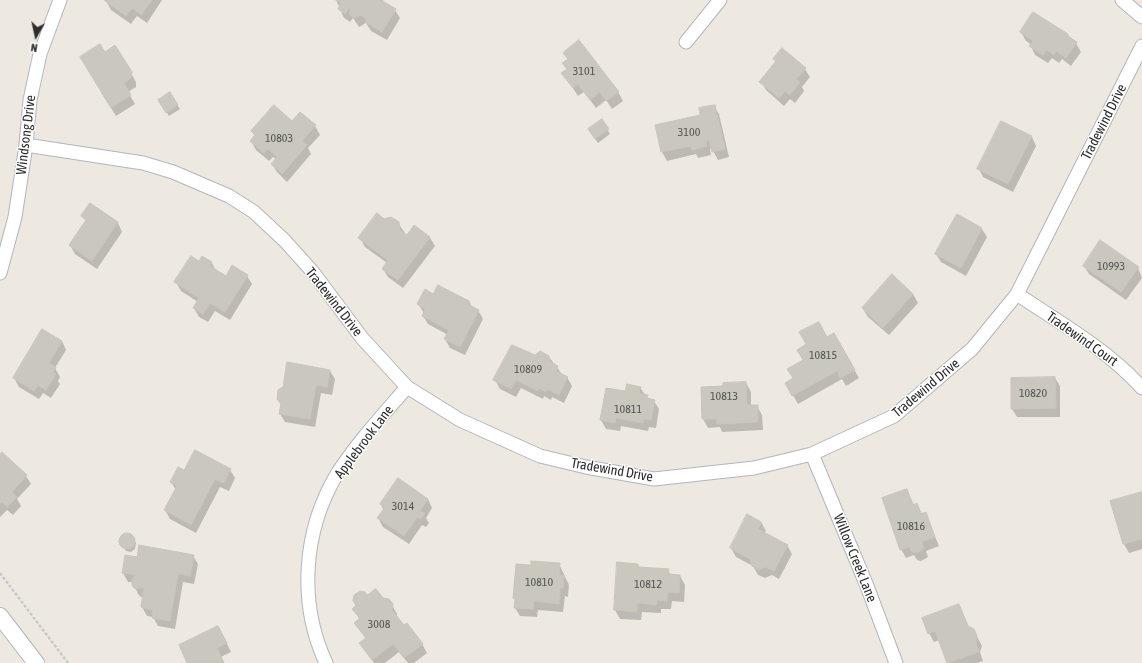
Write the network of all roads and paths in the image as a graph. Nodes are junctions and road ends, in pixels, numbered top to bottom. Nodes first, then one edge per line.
1 (60, 0) edge
2 (720, 0) edge
3 (1122, 0) edge
4 (1142, 17) edge
5 (686, 42) dead end
6 (1142, 46) edge
7 (26, 145) junction
8 (0, 273) edge
9 (1017, 294) junction
10 (407, 387) junction
11 (1142, 388) edge
12 (812, 454) junction
13 (0, 573) edge
14 (0, 616) edge
15 (36, 663) edge
16 (68, 663) edge
17 (326, 663) edge
18 (896, 663) edge

1 - 7 street, Windsong Drive
2 - 5 street
3 - 4 street
6 - 9 street, Tradewind Drive
7 - 8 street, Windsong Drive
7 - 10 street, Tradewind Drive
9 - 11 street, Tradewind Court
9 - 12 street, Tradewind Drive
10 - 12 street, Tradewind Drive
10 - 17 street, Applebrook Lane
12 - 18 street, Willow Creek Lane
13 - 16 path
14 - 15 street

